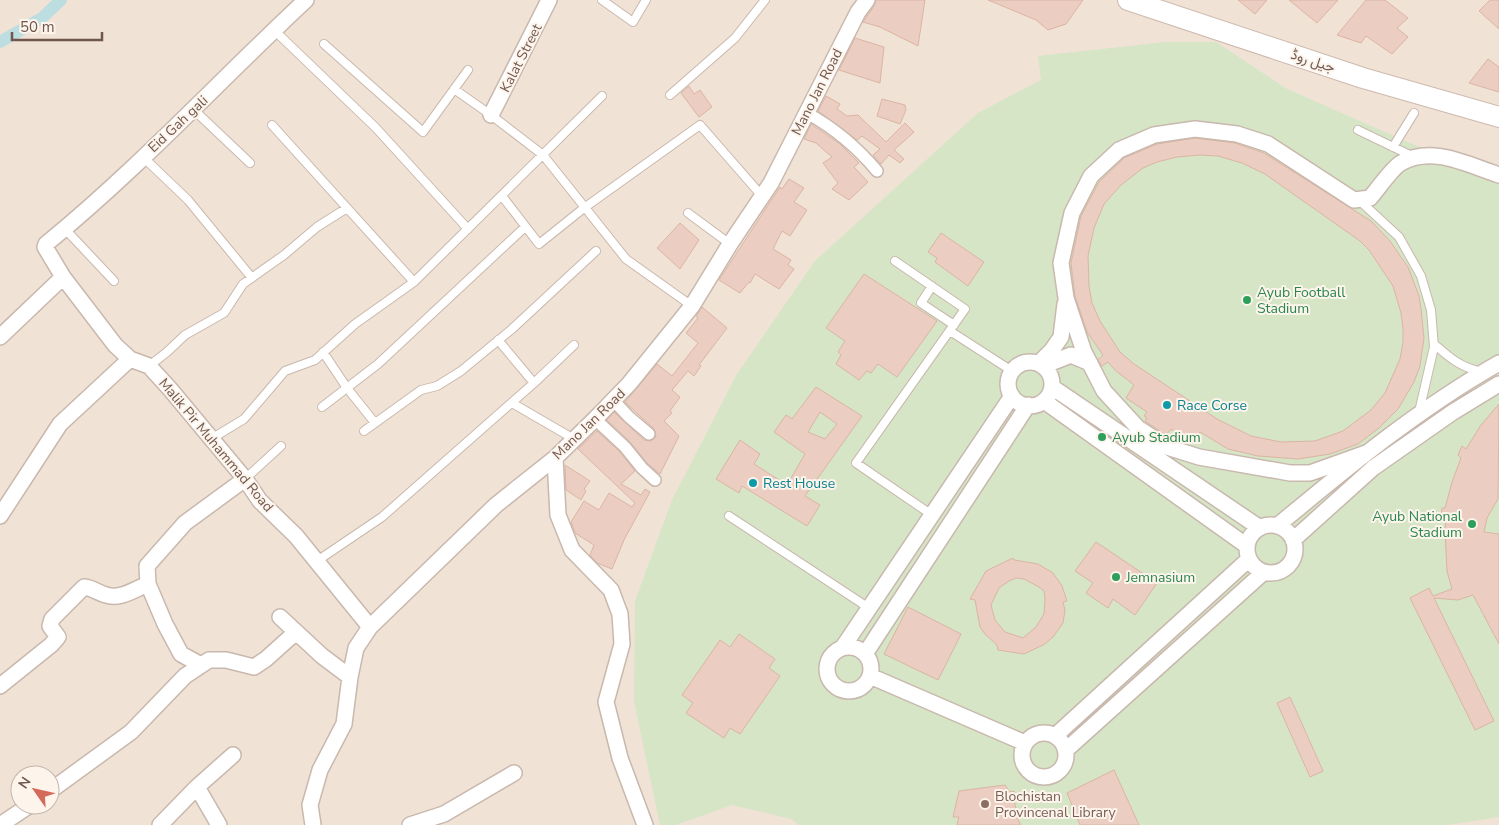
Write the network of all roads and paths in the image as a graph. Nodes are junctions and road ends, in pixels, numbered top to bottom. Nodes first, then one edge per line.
1 (306, 0) edge
2 (549, 0) edge
3 (602, 0) edge
4 (646, 0) edge
5 (765, 0) edge
6 (866, 0) edge
7 (1128, 0) edge
8 (274, 30) junction
9 (324, 44) dead end
10 (468, 70) dead end
11 (454, 89) junction
12 (670, 95) dead end
13 (602, 96) dead end
14 (194, 110) junction
15 (1414, 112) dead end
16 (807, 113) junction
17 (491, 115) junction
18 (1499, 117) edge
19 (272, 125) dead end
20 (1358, 130) dead end
21 (1392, 147) junction
22 (543, 155) junction
23 (143, 157) junction
24 (1416, 157) junction
25 (250, 163) dead end
26 (877, 172) dead end
27 (1499, 175) edge
28 (502, 196) junction
29 (762, 196) junction
30 (1358, 199) junction
31 (347, 208) junction
32 (584, 208) junction
33 (688, 213) dead end
34 (525, 227) junction
35 (65, 229) junction
36 (468, 229) junction
37 (46, 244) joint
38 (730, 244) junction
39 (596, 251) dead end
40 (895, 261) dead end
41 (63, 277) junction
42 (252, 278) junction
43 (114, 281) dead end
44 (414, 282) junction
45 (932, 286) junction
46 (1066, 298) junction
47 (692, 306) junction
48 (952, 328) junction
49 (0, 337) edge
50 (498, 340) junction
51 (1434, 344) junction
52 (574, 345) dead end
53 (324, 352) junction
54 (130, 359) junction
55 (1090, 363) junction
56 (1499, 363) edge
57 (1041, 364) junction
58 (149, 366) junction
59 (1012, 371) junction
60 (1484, 372) junction
61 (534, 384) junction
62 (1499, 384) edge
63 (1052, 387) junction
64 (347, 388) junction
65 (1012, 396) junction
66 (613, 400) junction
67 (1044, 401) junction
68 (512, 403) junction
69 (1028, 406) junction
70 (322, 408) dead end
71 (1413, 417) junction
72 (595, 419) junction
73 (375, 423) junction
74 (1428, 429) junction
75 (364, 431) dead end
76 (649, 434) dead end
77 (212, 439) junction
78 (574, 440) junction
79 (281, 446) dead end
80 (1366, 453) junction
81 (555, 458) junction
82 (1350, 466) junction
83 (1329, 467) junction
84 (1372, 468) junction
85 (245, 479) junction
86 (655, 480) dead end
87 (932, 515) junction
88 (0, 516) edge
89 (729, 516) dead end
90 (1277, 526) junction
91 (1260, 528) junction
92 (1293, 540) junction
93 (1248, 553) junction
94 (317, 561) junction
95 (1264, 572) junction
96 (148, 584) junction
97 (869, 608) junction
98 (280, 617) dead end
99 (370, 627) junction
100 (296, 632) junction
101 (843, 647) junction
102 (865, 654) junction
103 (201, 665) junction
104 (870, 676) junction
105 (350, 677) junction
106 (0, 686) edge
107 (1056, 736) junction
108 (1025, 743) junction
109 (1066, 750) junction
110 (233, 755) dead end
111 (514, 773) dead end
112 (60, 784) edge
113 (197, 787) junction
114 (15, 815) edge
115 (0, 825) edge
116 (160, 825) edge
117 (219, 825) edge
118 (314, 825) edge
119 (410, 825) edge
120 (645, 825) edge

1 - 8 street, Eid Gah gali
2 - 17 street, Kalat Street
3 - 4 lane
5 - 12 lane
6 - 16 street, Mano Jan Road
7 - 18 main road, جیل روڈ
8 - 14 street, Eid Gah gali
8 - 36 lane
9 - 11 lane
10 - 11 lane
11 - 17 lane
13 - 22 lane
14 - 23 street, Eid Gah gali
14 - 25 lane
15 - 21 lane
16 - 26 street
16 - 29 street, Mano Jan Road
17 - 22 lane
19 - 31 lane
20 - 21 lane
21 - 24 lane
22 - 28 lane
22 - 32 lane
23 - 35 street, Eid Gah gali
23 - 42 lane
24 - 27 street
24 - 30 street
28 - 34 lane
28 - 36 lane
29 - 32 lane
29 - 38 street, Mano Jan Road
30 - 46 street
30 - 51 lane
31 - 42 lane
31 - 44 lane
32 - 34 lane
32 - 47 lane
33 - 38 lane
34 - 64 lane
35 - 37 street, Eid Gah gali
35 - 43 lane
36 - 44 lane
37 - 41 street, Malik Pir Muhammad Road
38 - 47 street, Mano Jan Road
39 - 50 lane
40 - 45 lane
41 - 49 street
41 - 54 street, Malik Pir Muhammad Road
42 - 58 lane
44 - 53 lane
45 - 48 lane
45 - 48 lane
46 - 55 street
46 - 57 street
47 - 66 street, Mano Jan Road
48 - 59 lane
48 - 87 lane
50 - 61 lane
50 - 73 lane
51 - 60 lane
51 - 71 lane
52 - 61 lane
53 - 64 lane
53 - 77 lane
54 - 58 street, Malik Pir Muhammad Road
54 - 88 street
55 - 57 street
55 - 83 street
56 - 60 street
57 - 59 street
57 - 63 street
58 - 77 street, Malik Pir Muhammad Road
59 - 65 street
60 - 71 street
61 - 68 lane
62 - 74 street
63 - 67 street
63 - 91 street
64 - 70 lane
64 - 73 lane
65 - 69 street
65 - 87 street
66 - 72 street, Mano Jan Road
66 - 76 street
67 - 69 street
67 - 93 street
68 - 78 lane
68 - 94 lane
69 - 102 street
71 - 74 lane
71 - 80 street
72 - 78 street, Mano Jan Road
72 - 86 street
73 - 75 lane
74 - 84 street
77 - 85 street, Malik Pir Muhammad Road
78 - 81 street, Mano Jan Road
79 - 85 lane
80 - 82 street
80 - 83 street
81 - 99 street, Mano Jan Road
81 - 120 street
82 - 83 street
82 - 84 lane
82 - 90 street
84 - 92 street
85 - 94 street, Malik Pir Muhammad Road
85 - 96 street
87 - 97 street
89 - 97 lane
90 - 91 street
90 - 92 street
91 - 93 street
92 - 95 street
93 - 95 street
93 - 107 street
94 - 99 street, Malik Pir Muhammad Road
95 - 109 street
96 - 103 street
96 - 106 street
97 - 101 street
98 - 100 street
99 - 105 street, Mano Jan Road
100 - 103 street
100 - 105 street
101 - 102 street
101 - 104 street
102 - 104 street
103 - 112 street
104 - 108 street
105 - 118 street, Mano Jan Road
107 - 108 street
107 - 109 street
108 - 109 street
110 - 113 street
111 - 119 street
113 - 116 street
113 - 117 street
114 - 115 street

